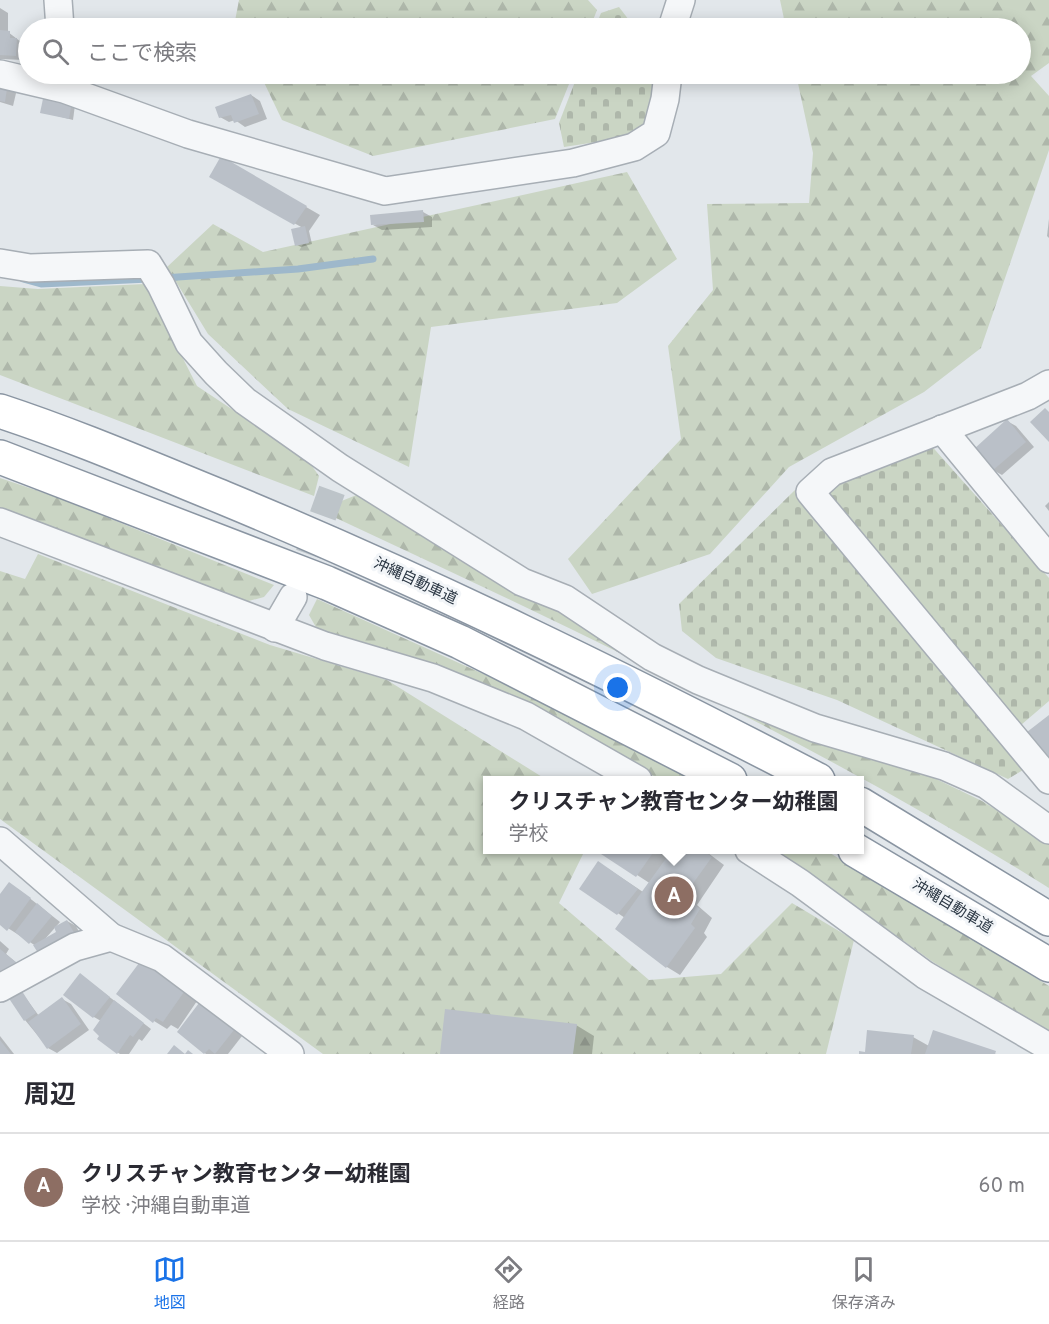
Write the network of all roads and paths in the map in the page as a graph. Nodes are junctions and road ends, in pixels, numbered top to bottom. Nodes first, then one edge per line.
1 (58, 0) edge
2 (681, 0) edge
3 (59, 18) edge
4 (675, 18) edge
5 (0, 74) edge
6 (18, 76) edge
7 (71, 84) edge
8 (667, 84) edge
9 (0, 263) edge
10 (1049, 384) edge
11 (0, 411) edge
12 (942, 429) junction
13 (0, 457) edge
14 (0, 522) edge
15 (1049, 559) edge
16 (293, 597) tunnel mouth
17 (275, 628) junction
18 (631, 776) edge
19 (722, 776) edge
20 (810, 776) edge
21 (1049, 780) edge
22 (864, 806) edge
23 (1048, 826) edge
24 (0, 841) edge
25 (756, 854) edge
26 (863, 854) edge
27 (1049, 919) edge
28 (111, 937) junction
29 (1049, 965) edge
30 (0, 988) edge
31 (1049, 1047) edge
32 (290, 1054) edge

1 - 3 street
2 - 4 street
5 - 6 street
7 - 8 street
9 - 23 street
10 - 12 street
11 - 20 highway, 沖縄自動車道
12 - 15 street
12 - 21 street
13 - 19 highway
14 - 17 street
16 - 17 street
17 - 18 street
22 - 27 highway
24 - 28 street
25 - 31 street
26 - 29 highway, 沖縄自動車道
28 - 30 street
28 - 32 street

